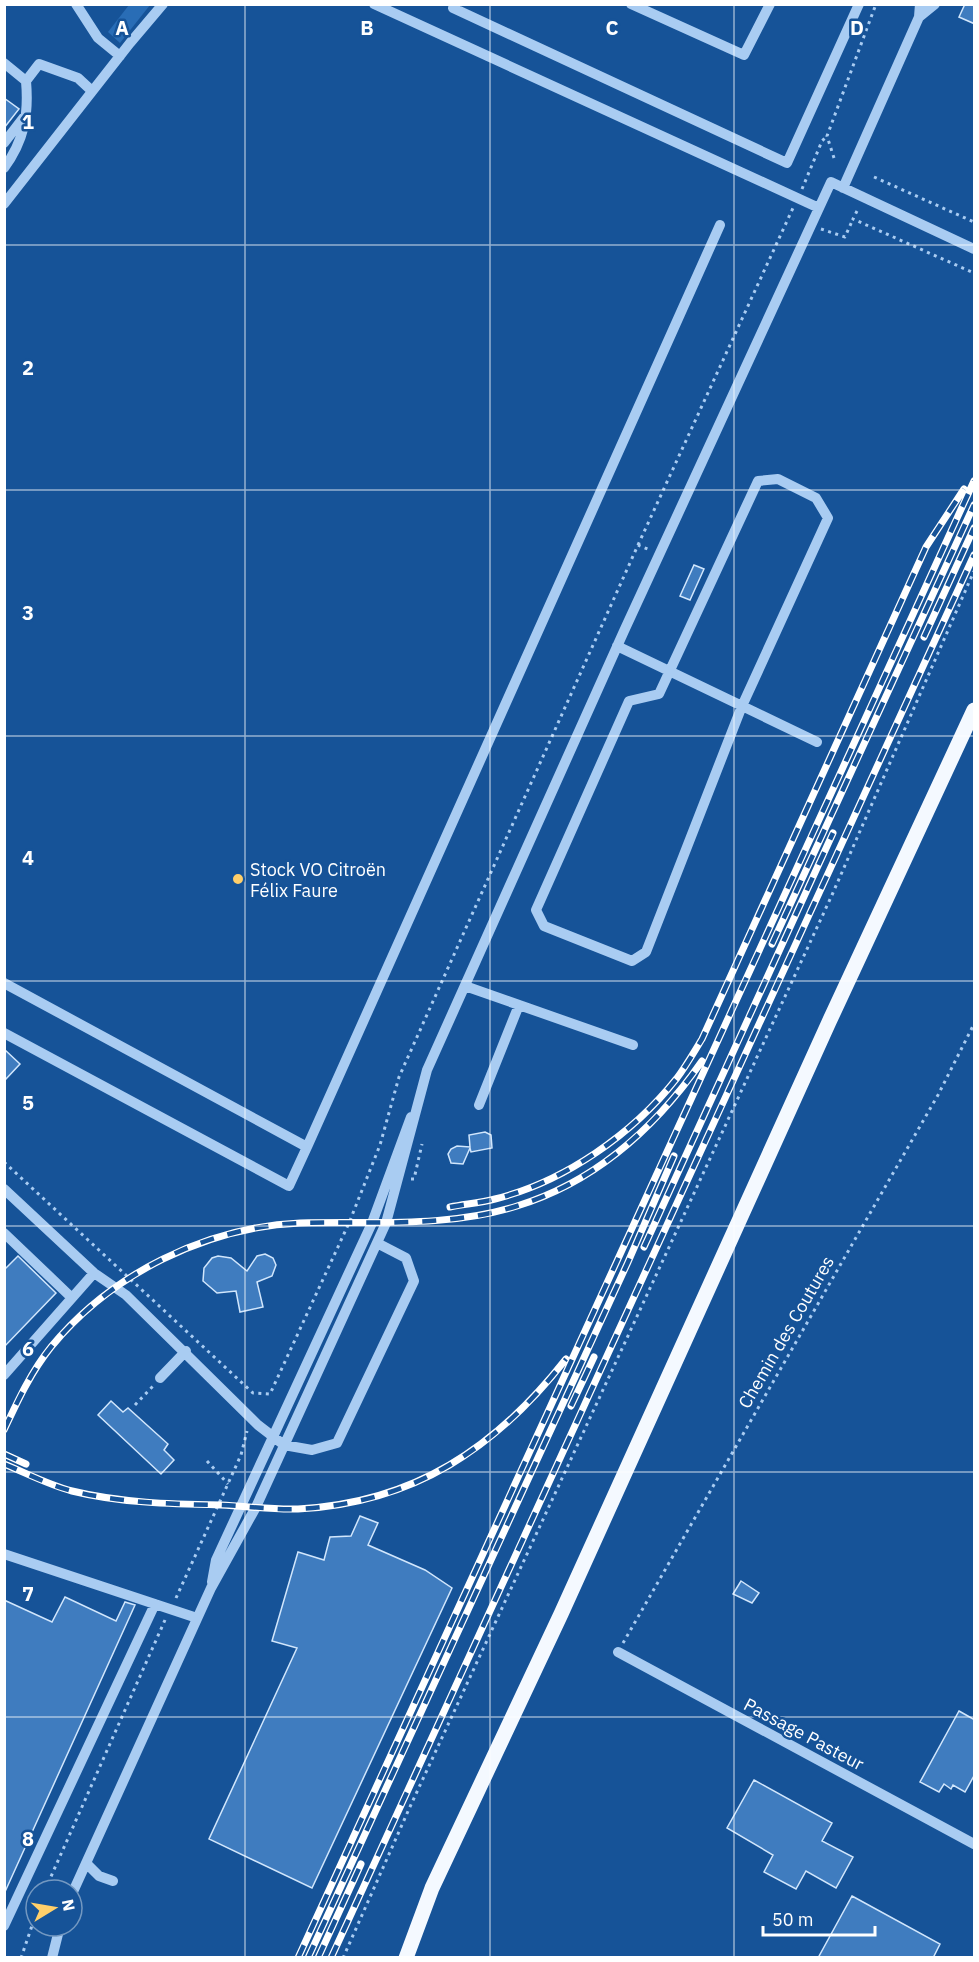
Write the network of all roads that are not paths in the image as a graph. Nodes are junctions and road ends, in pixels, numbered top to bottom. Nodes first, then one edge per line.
1 (76, 4) edge
2 (164, 4) edge
3 (374, 4) edge
4 (456, 4) edge
5 (632, 4) edge
6 (770, 4) edge
7 (859, 4) edge
8 (920, 4) edge
9 (935, 4) edge
10 (919, 17) junction
11 (120, 56) junction
12 (4, 63) edge
13 (26, 81) junction
14 (92, 91) junction
15 (25, 116) junction
16 (4, 143) edge
17 (4, 168) edge
18 (843, 188) junction
19 (4, 204) edge
20 (819, 208) junction
21 (720, 225) dead end
22 (975, 249) edge
23 (617, 646) junction
24 (670, 672) junction
25 (742, 706) junction
26 (975, 710) edge
27 (817, 742) dead end
28 (4, 983) edge
29 (465, 986) junction
30 (519, 1005) junction
31 (4, 1033) edge
32 (633, 1045) dead end
33 (479, 1105) dead end
34 (415, 1111) junction
35 (307, 1147) junction
36 (4, 1189) edge
37 (6, 1236) edge
38 (377, 1243) junction
39 (94, 1273) junction
40 (72, 1298) junction
41 (186, 1351) junction
42 (4, 1375) edge
43 (160, 1378) road end
44 (273, 1436) junction
45 (284, 1445) junction
46 (4, 1554) edge
47 (211, 1588) junction
48 (155, 1604) junction
49 (197, 1618) junction
50 (618, 1652) road end
51 (975, 1844) edge
52 (86, 1863) junction
53 (79, 1878) edge
54 (113, 1881) dead end
55 (4, 1926) edge
56 (57, 1938) edge
57 (52, 1958) edge
58 (406, 1958) edge

1 - 11 street
2 - 11 street
3 - 20 street
4 - 7 street
5 - 6 street
8 - 10 street
9 - 10 street
10 - 18 street
11 - 14 street
12 - 13 street
13 - 14 street
13 - 15 street
14 - 19 street
15 - 16 street
15 - 17 street
18 - 20 street
18 - 22 street
20 - 23 street
21 - 35 street
23 - 24 street
23 - 29 street
24 - 25 street
24 - 25 street
24 - 25 street
25 - 27 street
26 - 58 main road
28 - 35 street
29 - 30 street
29 - 34 street
30 - 32 street
30 - 33 street
31 - 35 street
34 - 38 street
34 - 44 street
36 - 39 street
37 - 40 street
38 - 45 street
38 - 45 street
39 - 40 street
39 - 41 street
40 - 42 street
41 - 43 street
41 - 44 street
44 - 45 street
44 - 47 street
45 - 47 street
46 - 48 street
47 - 49 street
48 - 49 street
48 - 55 street
49 - 52 street
50 - 51 street, Passage Pasteur
52 - 53 street
52 - 54 street
56 - 57 street

